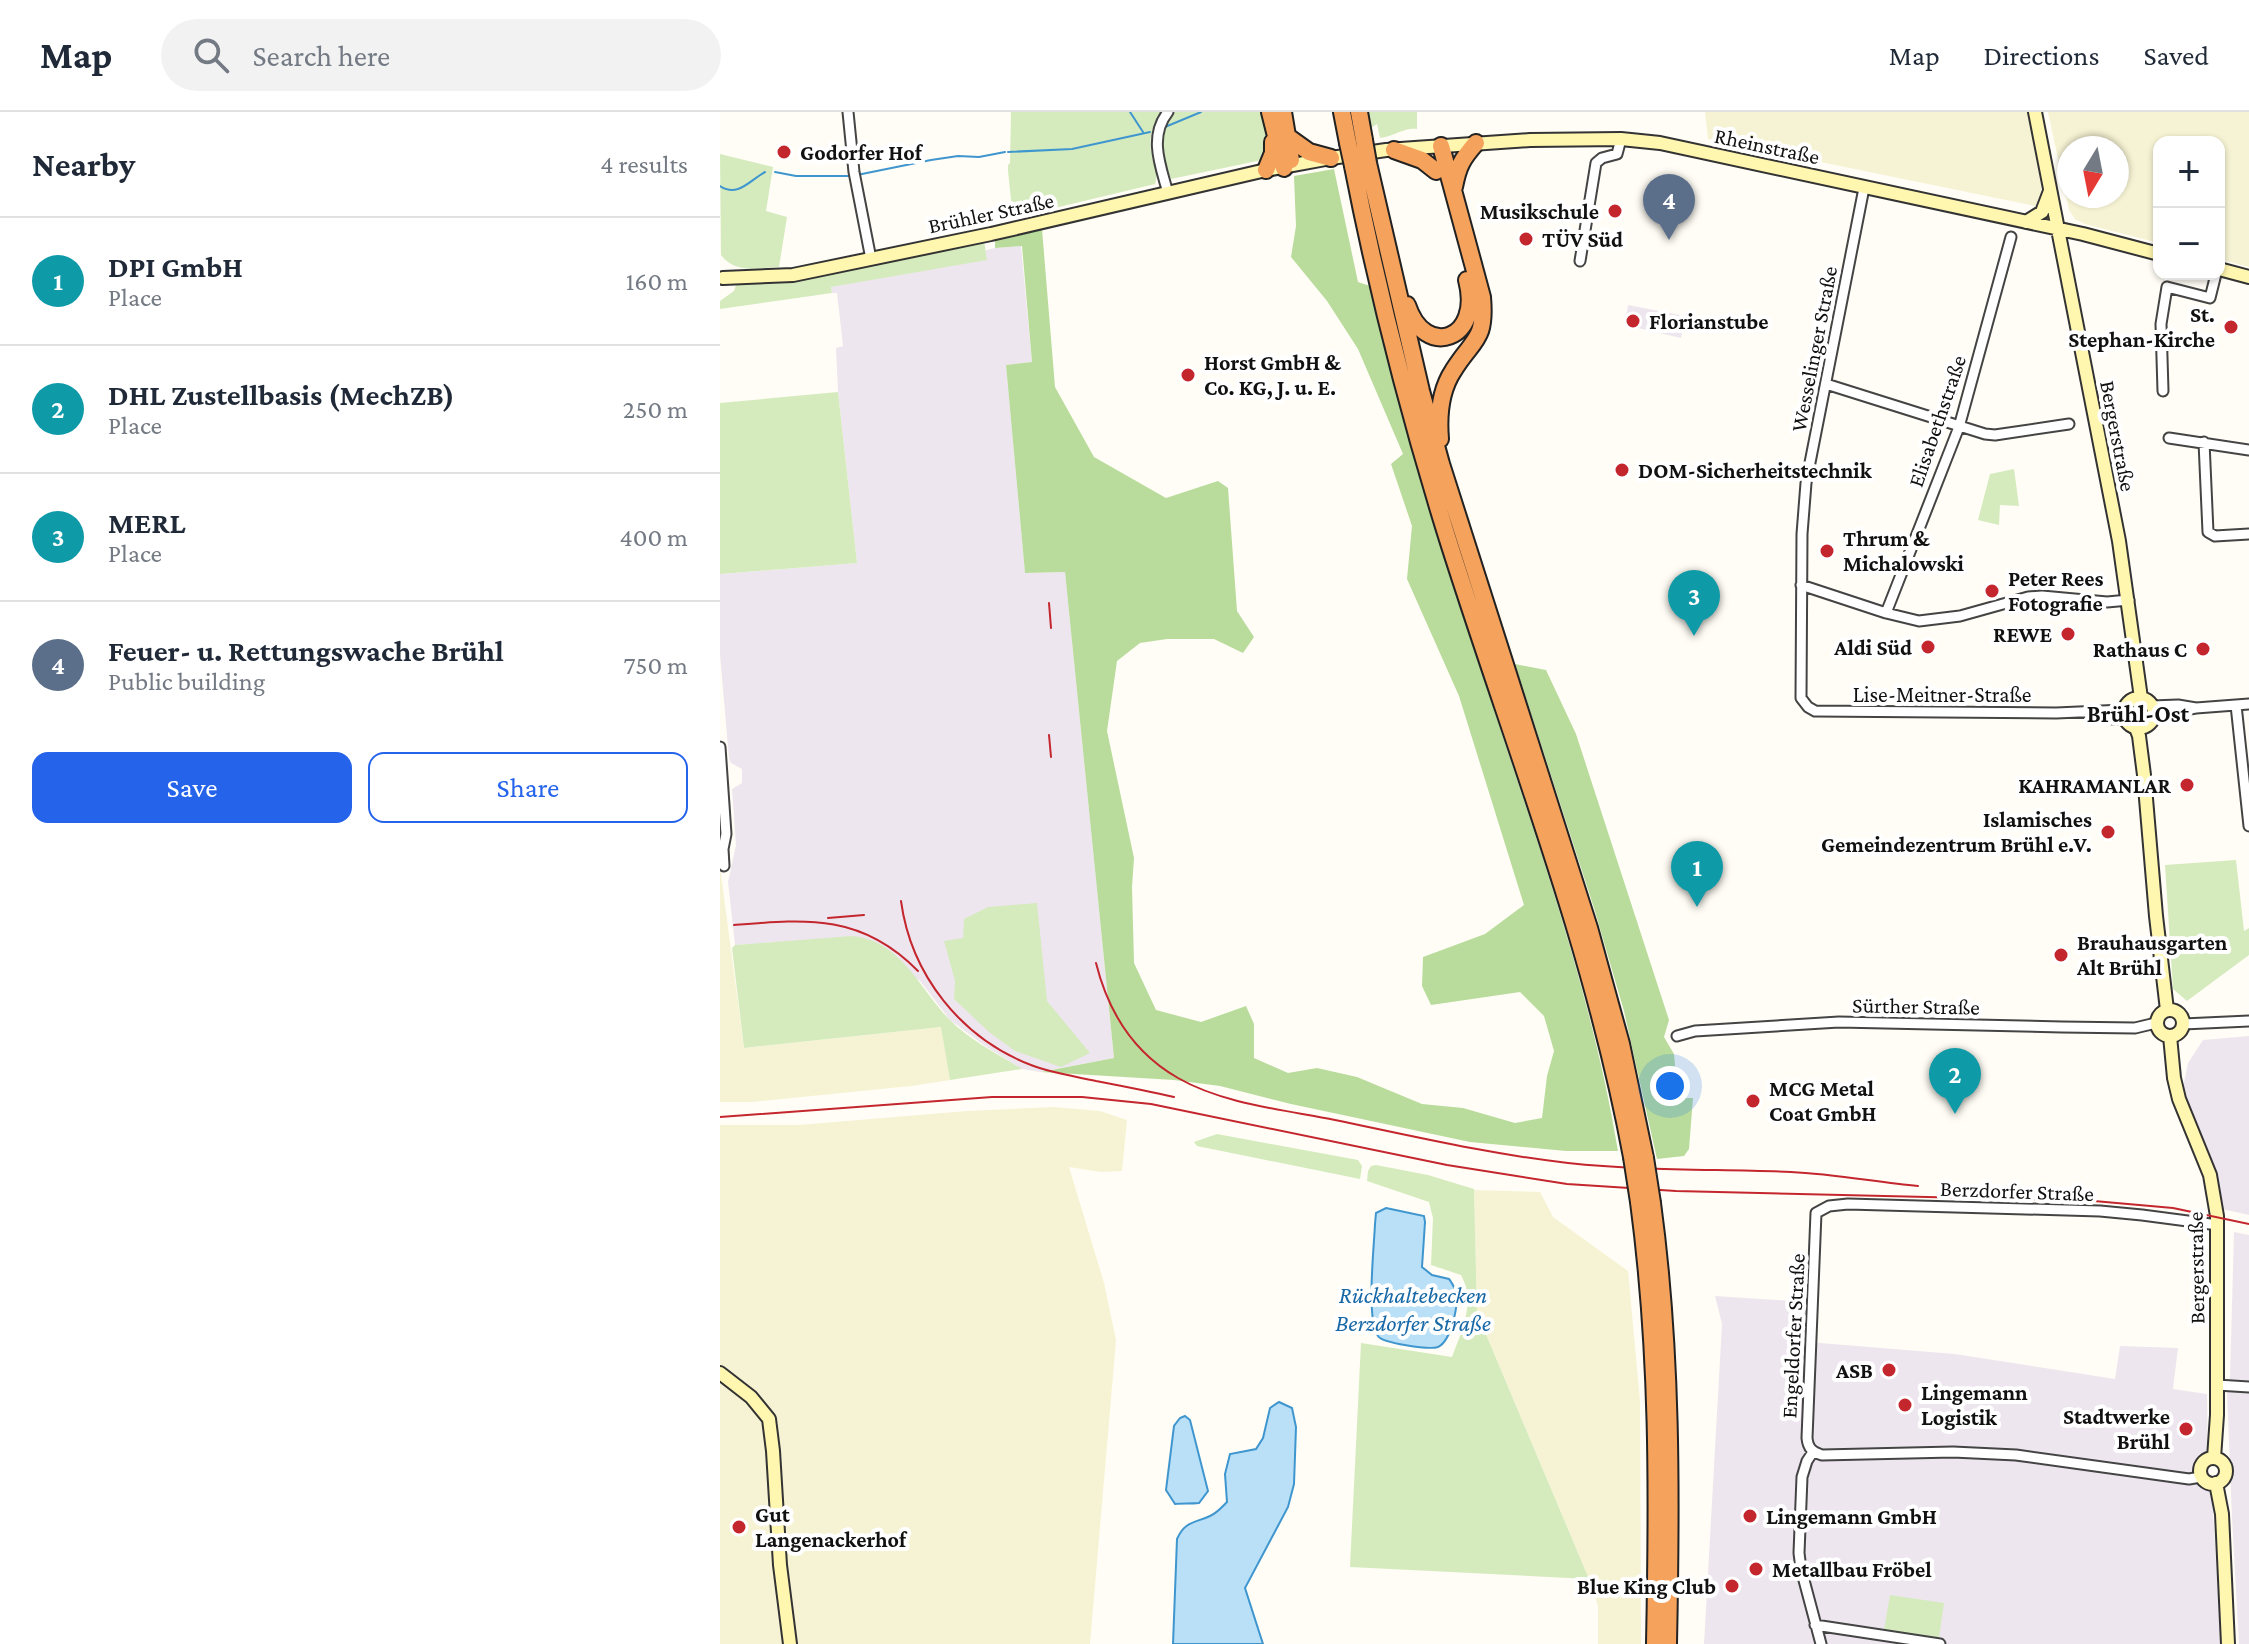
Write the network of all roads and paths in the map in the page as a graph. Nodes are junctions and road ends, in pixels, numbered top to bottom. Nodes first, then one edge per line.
1 (848, 112) edge
2 (1168, 112) edge
3 (1283, 112) edge
4 (1342, 112) edge
5 (1359, 112) edge
6 (2035, 112) edge
7 (1277, 126) edge
8 (1621, 139) junction
9 (1356, 141) junction
10 (1476, 143) junction
11 (1437, 146) junction
12 (1394, 150) junction
13 (1331, 158) junction
14 (1360, 165) junction
15 (1288, 167) junction
16 (1266, 170) junction
17 (1436, 171) junction
18 (1864, 188) junction
19 (2050, 188) junction
20 (1168, 193) junction
21 (1454, 193) junction
22 (2026, 222) junction
23 (2058, 229) junction
24 (2011, 237) dead end
25 (1386, 244) junction
26 (2153, 253) edge
27 (871, 259) junction
28 (1580, 261) dead end
29 (2225, 271) edge
30 (2249, 277) edge
31 (721, 278) edge
32 (2214, 280) edge
33 (1826, 384) junction
34 (2163, 391) dead end
35 (2069, 424) dead end
36 (1959, 427) junction
37 (2169, 438) dead end
38 (2204, 442) junction
39 (2249, 450) edge
40 (1441, 464) junction
41 (2249, 534) edge
42 (1801, 585) junction
43 (2129, 600) junction
44 (1886, 613) junction
45 (2249, 704) edge
46 (2236, 705) junction
47 (1808, 707) joint
48 (2130, 707) junction
49 (2148, 719) junction
50 (720, 747) edge
51 (2249, 826) edge
52 (722, 849) edge
53 (724, 866) dead end
54 (2167, 1010) junction
55 (2249, 1021) edge
56 (2156, 1023) junction
57 (2183, 1024) junction
58 (1677, 1036) dead end
59 (2170, 1036) junction
60 (1638, 1157) junction
61 (1646, 1203) junction
62 (1816, 1213) joint
63 (2218, 1225) junction
64 (720, 1373) edge
65 (2217, 1385) junction
66 (2249, 1387) edge
67 (1813, 1452) junction
68 (2214, 1458) junction
69 (2201, 1477) junction
70 (2216, 1483) junction
71 (1815, 1625) junction
72 (790, 1644) edge
73 (1655, 1644) edge
74 (1668, 1644) edge
75 (1821, 1644) edge
76 (1940, 1644) edge
77 (2228, 1644) edge

1 - 27 street
2 - 20 street
3 - 7 highway
4 - 9 highway
5 - 9 highway
6 - 19 street, Bergerstraße
7 - 13 highway
7 - 15 highway
7 - 16 highway
8 - 10 street, Rheinstraße
8 - 18 street, Rheinstraße
8 - 28 street
9 - 14 highway, bridge
10 - 11 street, Rheinstraße
10 - 21 highway
11 - 12 street, Rheinstraße
11 - 17 highway
11 - 21 highway
12 - 13 street, Rheinstraße
12 - 17 highway
13 - 15 street, Rheinstraße
14 - 25 highway
14 - 60 highway
15 - 16 street, Rheinstraße
16 - 20 street, Brühler Straße
17 - 25 highway
18 - 22 street, Rheinstraße
18 - 33 street, Wesselinger Straße
19 - 22 street
19 - 23 street, Bergerstraße
20 - 27 street, Brühler Straße
21 - 40 highway
22 - 23 street, Rheinstraße
23 - 26 street, Rheinstraße
23 - 43 street, Bergerstraße
24 - 36 street, Elisabethstraße
25 - 40 highway
27 - 31 street, Brühler Straße
29 - 30 street
32 - 34 street
33 - 36 street
33 - 42 street, Wesselinger Straße
35 - 36 street
36 - 44 street, Elisabethstraße
37 - 38 street
38 - 39 street
38 - 41 street
40 - 60 highway
42 - 44 street
42 - 47 street, Wesselinger Straße
43 - 44 street
43 - 48 street, Bergerstraße
45 - 46 street
46 - 49 street
46 - 51 street
47 - 48 street, Lise-Meitner-Straße
48 - 49 street
48 - 49 street
49 - 54 street
50 - 52 street
52 - 53 street
54 - 56 street
54 - 57 street
55 - 57 street
56 - 58 street, Sürther Straße
56 - 59 street
57 - 59 street
59 - 63 street, Bergerstraße
60 - 61 highway, bridge
61 - 73 highway
61 - 74 highway
62 - 63 street, Berzdorfer Straße
62 - 67 street, Engeldorfer Straße
63 - 65 street, Bergerstraße
64 - 72 street
65 - 66 street
65 - 68 street, Bergerstraße
67 - 69 street
67 - 71 street
68 - 69 street
68 - 70 street
69 - 70 street
70 - 77 street
71 - 75 street
71 - 76 street

